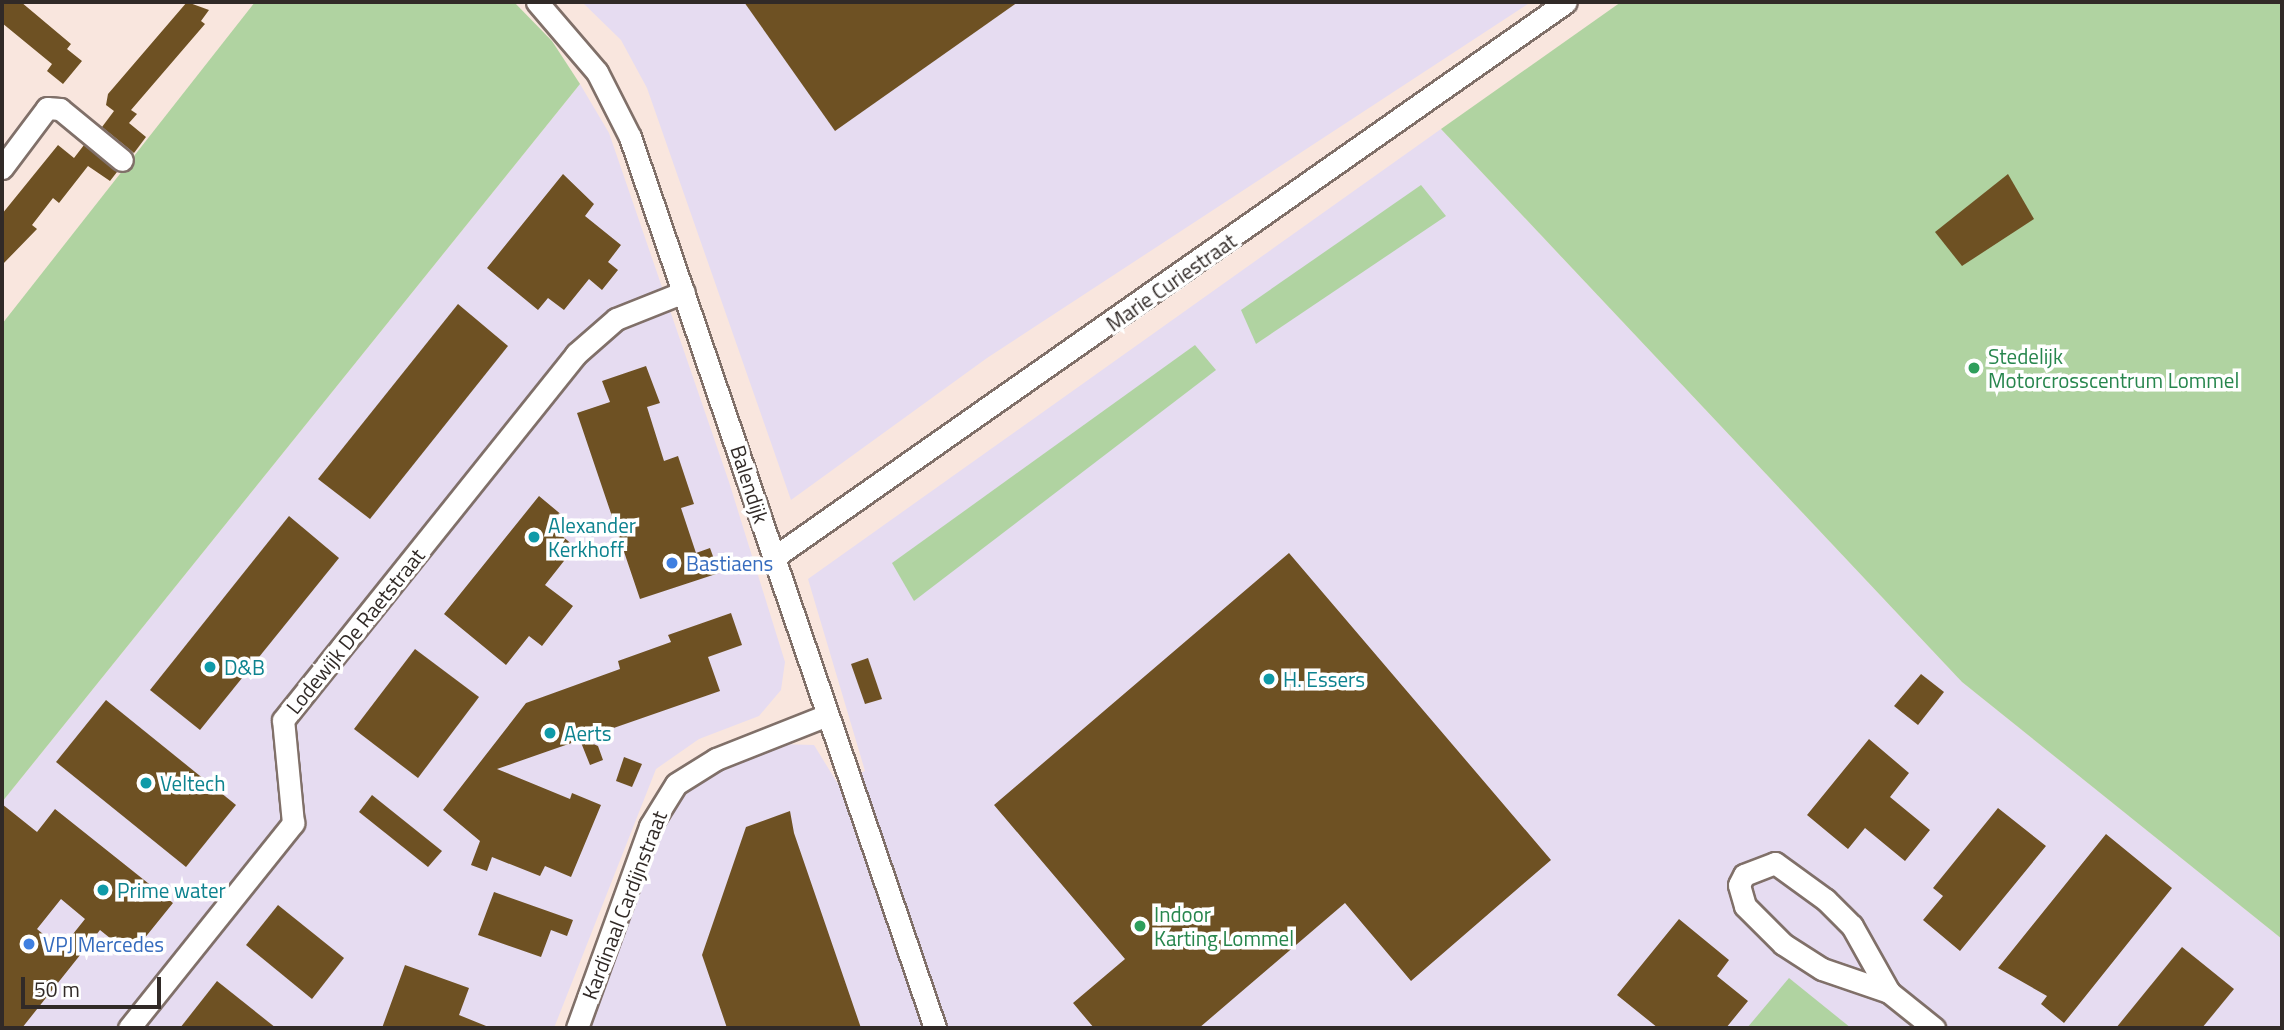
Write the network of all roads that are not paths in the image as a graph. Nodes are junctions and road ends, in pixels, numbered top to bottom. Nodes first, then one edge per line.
1 (537, 2) edge
2 (1566, 2) edge
3 (122, 160) dead end
4 (2, 168) edge
5 (684, 292) junction
6 (773, 558) junction
7 (827, 715) junction
8 (1889, 992) junction
9 (129, 1028) edge
10 (577, 1028) edge
11 (936, 1028) edge
12 (1934, 1028) edge

1 - 5 street, Balendijk
2 - 6 street, Marie Curiestraat
3 - 4 street
5 - 6 street, Balendijk
5 - 9 street, Lodewijk De Raetstraat
6 - 7 street, Balendijk
7 - 10 street, Kardinaal Cardijnstraat
7 - 11 street, Balendijk
8 - 8 street
8 - 12 street

